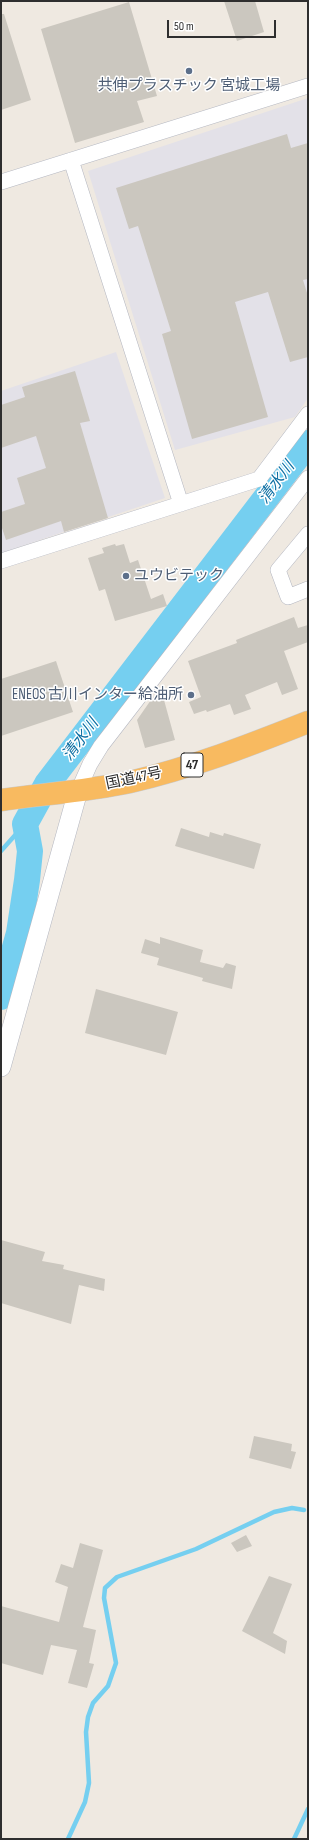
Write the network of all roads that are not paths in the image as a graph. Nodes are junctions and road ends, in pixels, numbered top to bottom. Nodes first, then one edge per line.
1 (308, 86) edge
2 (71, 160) junction
3 (1, 182) edge
4 (308, 414) edge
5 (308, 478) edge
6 (181, 504) junction
7 (308, 534) edge
8 (1, 561) edge
9 (308, 589) edge
10 (308, 722) edge
11 (75, 791) junction
12 (1, 800) edge
13 (1, 1067) edge

1 - 2 street
2 - 3 street
2 - 6 street
4 - 6 street
5 - 11 street
6 - 8 street
7 - 9 street
10 - 11 highway, 国道47号 / 47
11 - 12 highway, 国道47号 / 47
11 - 13 street

